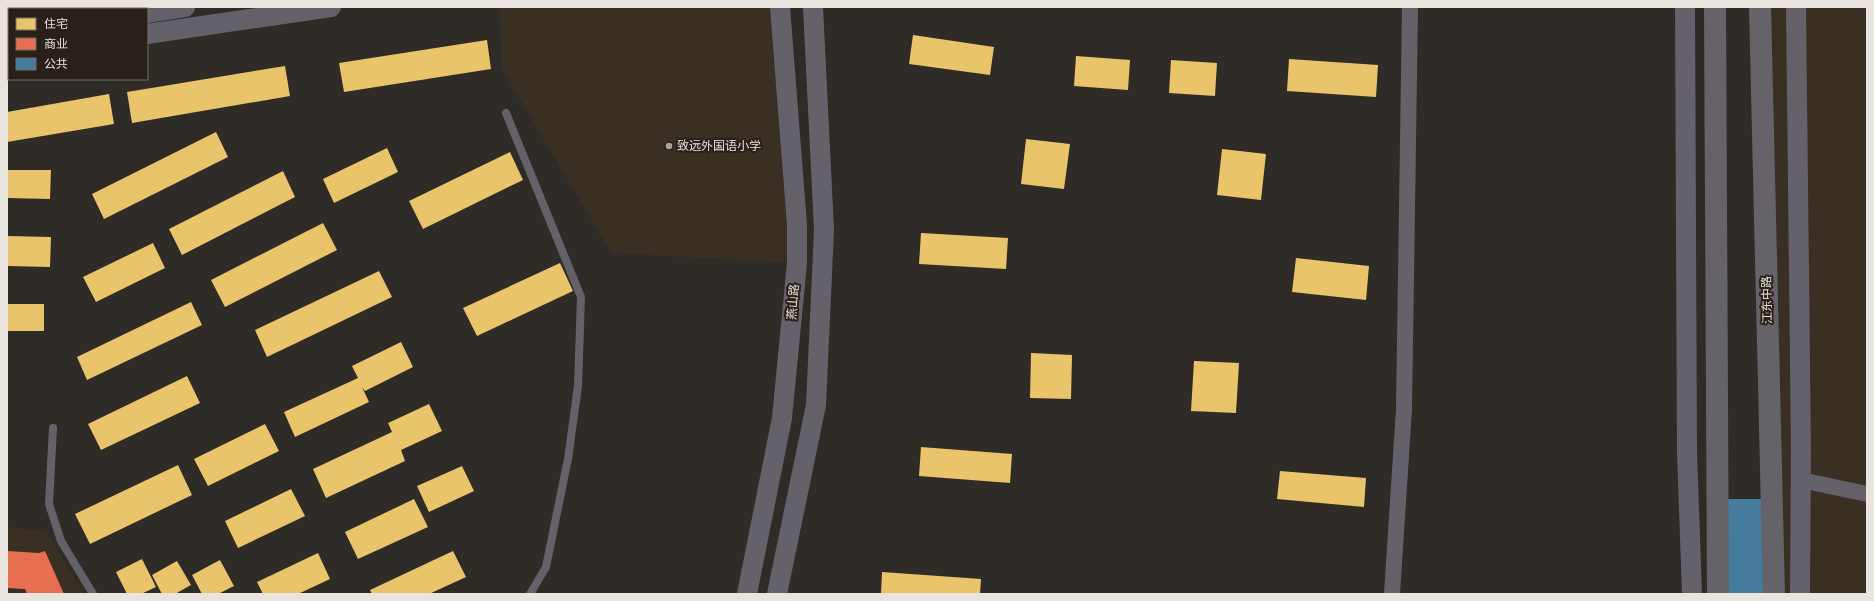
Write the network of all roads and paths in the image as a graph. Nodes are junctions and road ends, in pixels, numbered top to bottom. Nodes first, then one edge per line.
1 (185, 7) edge
2 (331, 7) edge
3 (780, 7) edge
4 (813, 7) edge
5 (1410, 7) edge
6 (1685, 7) edge
7 (1715, 7) edge
8 (1760, 7) edge
9 (1796, 7) edge
10 (148, 13) edge
11 (148, 34) edge
12 (506, 113) dead end
13 (53, 428) dead end
14 (1801, 480) junction
15 (1867, 494) edge
16 (93, 594) edge
17 (530, 594) edge
18 (747, 594) edge
19 (777, 594) edge
20 (1392, 594) edge
21 (1692, 594) edge
22 (1718, 594) edge
23 (1774, 594) edge
24 (1800, 594) edge

1 - 10 street
2 - 11 street
3 - 18 street, 燕山路
4 - 19 street
5 - 20 street
6 - 21 street
7 - 22 main road
8 - 23 main road, 江东中路
9 - 14 street
12 - 17 lane
13 - 16 lane
14 - 15 street
14 - 24 street

